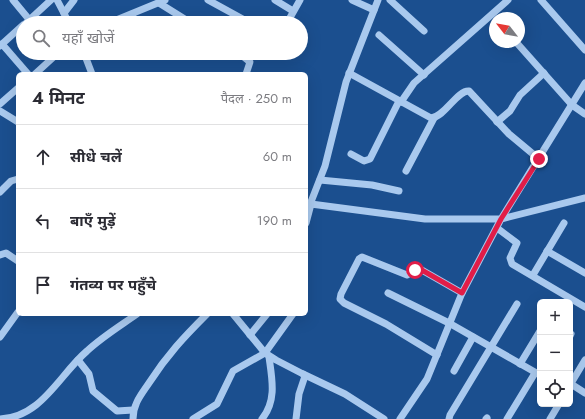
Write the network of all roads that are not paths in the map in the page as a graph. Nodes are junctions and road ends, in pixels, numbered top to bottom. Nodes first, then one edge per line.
1 (13, 0) edge
2 (51, 0) edge
3 (57, 0) edge
4 (74, 0) edge
5 (208, 0) edge
6 (275, 0) edge
7 (300, 0) edge
8 (352, 0) edge
9 (378, 0) edge
10 (390, 0) edge
11 (541, 0) edge
12 (504, 1) edge
13 (162, 2) edge
14 (220, 3) edge
15 (374, 10) junction
16 (293, 11) junction
17 (497, 12) edge
18 (64, 13) junction
19 (132, 14) joint
20 (25, 16) edge
21 (35, 16) edge
22 (66, 16) edge
23 (127, 16) edge
24 (181, 16) edge
25 (240, 16) edge
26 (290, 16) edge
27 (489, 20) edge
28 (16, 31) edge
29 (424, 31) dead end
30 (379, 35) dead end
31 (1, 45) edge
32 (521, 48) edge
33 (585, 50) edge
34 (49, 60) edge
35 (87, 60) edge
36 (248, 60) edge
37 (91, 71) edge
38 (26, 72) edge
39 (37, 72) edge
40 (247, 72) edge
41 (349, 73) junction
42 (544, 74) junction
43 (424, 75) junction
44 (585, 83) edge
45 (16, 90) edge
46 (400, 102) junction
47 (0, 104) edge
48 (572, 105) junction
49 (0, 111) edge
50 (585, 114) edge
51 (434, 118) junction
52 (16, 121) edge
53 (497, 122) junction
54 (351, 154) dead end
55 (539, 159) junction
56 (406, 171) dead end
57 (16, 180) edge
58 (320, 180) junction
59 (400, 191) dead end
60 (0, 192) edge
61 (585, 198) edge
62 (311, 204) junction
63 (308, 208) edge
64 (308, 215) edge
65 (501, 219) junction
66 (564, 223) dead end
67 (497, 228) junction
68 (547, 251) junction
69 (0, 254) edge
70 (16, 260) edge
71 (585, 272) edge
72 (533, 275) junction
73 (388, 293) dead end
74 (462, 293) junction
75 (517, 304) dead end
76 (585, 306) edge
77 (16, 315) edge
78 (134, 316) edge
79 (205, 316) edge
80 (235, 316) edge
81 (265, 316) edge
82 (292, 316) edge
83 (450, 323) junction
84 (250, 335) junction
85 (538, 335) edge
86 (0, 336) edge
87 (473, 337) junction
88 (490, 347) junction
89 (267, 355) junction
90 (437, 355) junction
91 (78, 360) junction
92 (585, 360) edge
93 (520, 364) junction
94 (454, 371) dead end
95 (537, 373) edge
96 (303, 374) junction
97 (537, 375) edge
98 (573, 380) edge
99 (573, 387) edge
100 (585, 393) edge
101 (557, 407) edge
102 (133, 410) junction
103 (0, 419) edge
104 (134, 419) edge
105 (193, 419) edge
106 (262, 419) edge
107 (296, 419) edge
108 (384, 419) edge
109 (400, 419) edge
110 (449, 419) edge
111 (507, 419) edge
112 (550, 419) edge

1 - 20 street
2 - 21 street
3 - 18 street
4 - 18 street
5 - 14 street
6 - 16 street
7 - 16 street
8 - 15 street
9 - 15 street
10 - 29 street
11 - 33 street
12 - 17 street
13 - 19 street
13 - 24 street
14 - 25 street
15 - 41 street
16 - 26 street
18 - 22 street
19 - 23 street
27 - 43 street
28 - 31 street
30 - 43 street
31 - 38 street
32 - 42 street
34 - 39 street
35 - 37 street
36 - 40 street
41 - 46 street
41 - 58 street
42 - 48 street
42 - 53 street
43 - 46 street
44 - 48 street
45 - 47 street
46 - 51 street
46 - 54 street
48 - 50 street
48 - 55 street
49 - 52 street
51 - 53 street
51 - 56 street
53 - 55 street
55 - 65 street
57 - 60 street
58 - 59 street
58 - 62 street
61 - 65 street
62 - 63 street
62 - 64 street
62 - 65 street
65 - 67 street
66 - 68 street
67 - 72 street
67 - 74 street
68 - 71 street
68 - 72 street
69 - 70 street
72 - 76 street
73 - 83 street
74 - 83 street
74 - 90 street
75 - 88 street
77 - 86 street
78 - 91 street
79 - 102 street
80 - 84 street
81 - 84 street
82 - 89 street
83 - 87 street
83 - 90 street
84 - 89 street
85 - 93 street
87 - 88 street
87 - 94 street
88 - 93 street
88 - 110 street
89 - 96 street
89 - 105 street
89 - 106 street
90 - 109 street
91 - 102 street
91 - 103 street
92 - 98 street
93 - 95 street
96 - 107 street
96 - 108 street
97 - 111 street
99 - 100 street
101 - 112 street
102 - 104 street

